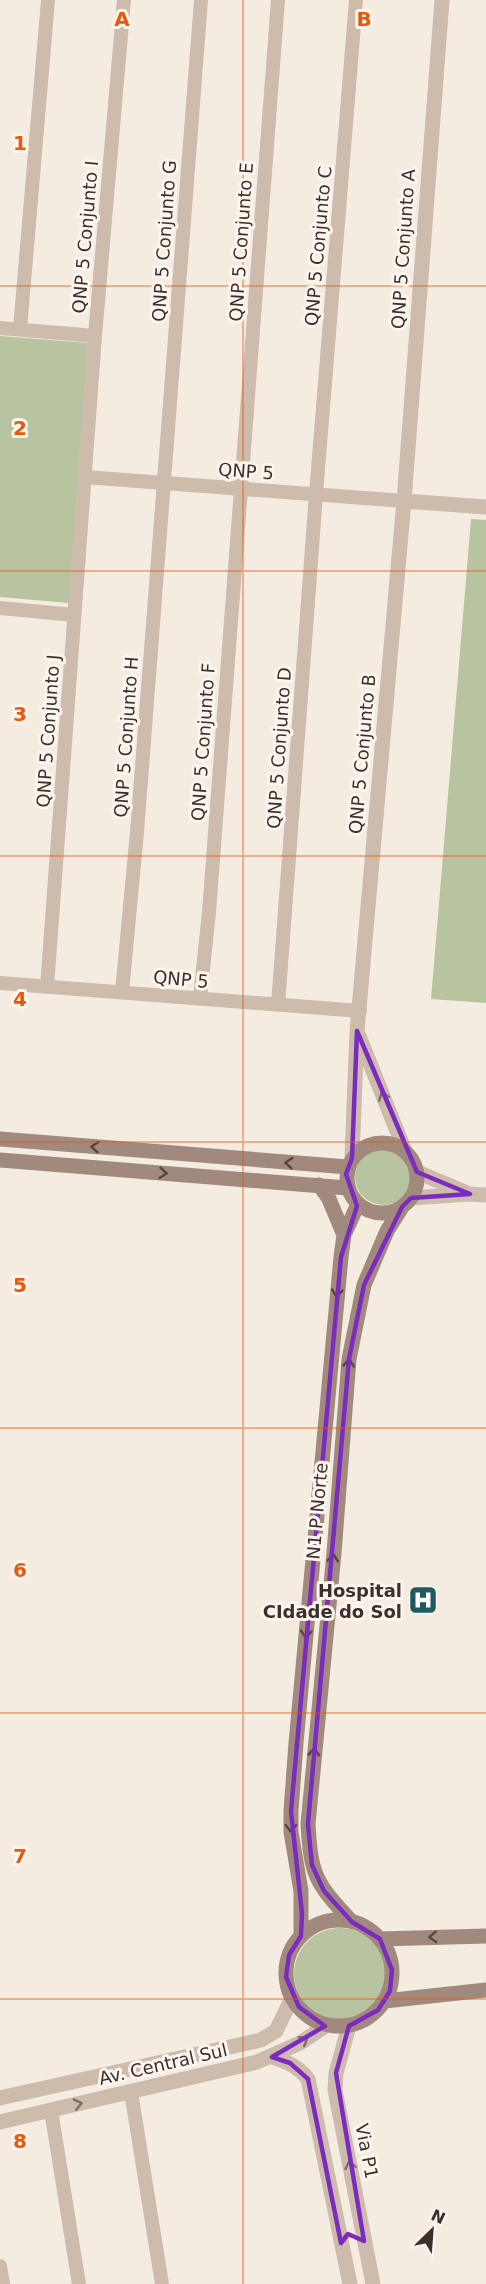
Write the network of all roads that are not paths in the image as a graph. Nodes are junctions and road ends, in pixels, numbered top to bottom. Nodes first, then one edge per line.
1 (48, 0) edge
2 (124, 0) edge
3 (201, 0) edge
4 (278, 0) edge
5 (356, 0) edge
6 (442, 0) edge
7 (0, 328) edge
8 (20, 329) junction
9 (95, 336) junction
10 (85, 477) junction
11 (164, 484) junction
12 (240, 488) junction
13 (316, 494) junction
14 (404, 501) junction
15 (486, 507) edge
16 (0, 608) edge
17 (74, 615) junction
18 (0, 983) edge
19 (47, 987) junction
20 (123, 992) junction
21 (200, 998) junction
22 (278, 1005) junction
23 (360, 1011) junction
24 (357, 1031) junction
25 (0, 1138) edge
26 (405, 1151) junction
27 (0, 1160) edge
28 (350, 1162) junction
29 (417, 1172) junction
30 (319, 1185) junction
31 (348, 1188) junction
32 (470, 1194) junction
33 (486, 1195) edge
34 (406, 1203) junction
35 (358, 1204) junction
36 (344, 1235) junction
37 (352, 1922) junction
38 (301, 1936) junction
39 (486, 1936) edge
40 (380, 1939) junction
41 (486, 1990) edge
42 (292, 1998) junction
43 (385, 2001) junction
44 (327, 2025) junction
45 (349, 2025) junction
46 (272, 2057) junction
47 (131, 2092) junction
48 (0, 2098) edge
49 (51, 2110) junction
50 (0, 2122) edge
51 (356, 2196) junction
52 (333, 2202) junction
53 (364, 2241) junction
54 (341, 2243) junction
55 (0, 2266) edge
56 (3, 2284) edge
57 (79, 2284) edge
58 (162, 2284) edge
59 (350, 2284) edge
60 (373, 2284) edge

1 - 8 street
2 - 9 street, QNP 5 Conjunto I
3 - 11 street, QNP 5 Conjunto G
4 - 12 street, QNP 5 Conjunto E
5 - 13 street, QNP 5 Conjunto C
6 - 14 street, QNP 5 Conjunto A
7 - 8 street
8 - 9 street
9 - 10 street, QNP 5 Conjunto I
10 - 11 street, QNP 5
10 - 17 street, QNP 5 Conjunto J
11 - 12 street, QNP 5
11 - 20 street, QNP 5 Conjunto H
12 - 13 street, QNP 5
12 - 21 street, QNP 5 Conjunto F
13 - 14 street, QNP 5
13 - 22 street, QNP 5 Conjunto D
14 - 15 street
14 - 23 street, QNP 5 Conjunto B
16 - 17 street
17 - 19 street, QNP 5 Conjunto J
18 - 19 street, QNP 5
19 - 20 street, QNP 5
20 - 21 street, QNP 5
21 - 22 street, QNP 5
22 - 23 street, QNP 5
23 - 24 street
26 -> 24 street
24 - 28 street
28 -> 25 main road
26 - 28 main road
26 - 29 main road
27 -> 30 main road
28 - 31 main road
29 - 32 street
29 - 34 main road
30 - 31 main road
30 - 36 main road
31 - 35 main road
32 - 33 street
32 - 34 street
34 - 35 main road
37 -> 34 main road, N1 P Norte
35 - 36 main road, N1 P Norte
36 -> 38 main road, N1 P Norte
37 - 38 main road
37 - 40 main road
38 - 42 main road
39 -> 40 main road
40 - 43 main road
41 - 43 main road
42 - 44 main road
42 - 48 street, Av. Central Sul
43 - 45 main road
44 - 45 main road
46 -> 44 street, Av. Central Sul
51 -> 45 street, Via P1
46 - 47 street, Av. Central Sul
46 - 52 street
49 -> 47 street, Av. Central Sul
47 - 58 street
49 - 50 street, Av. Central Sul
49 - 57 street
51 - 52 street
51 - 53 street, Via P1
52 - 54 street
53 - 54 street
53 - 60 street, Via P1
54 - 59 street
55 - 56 street

